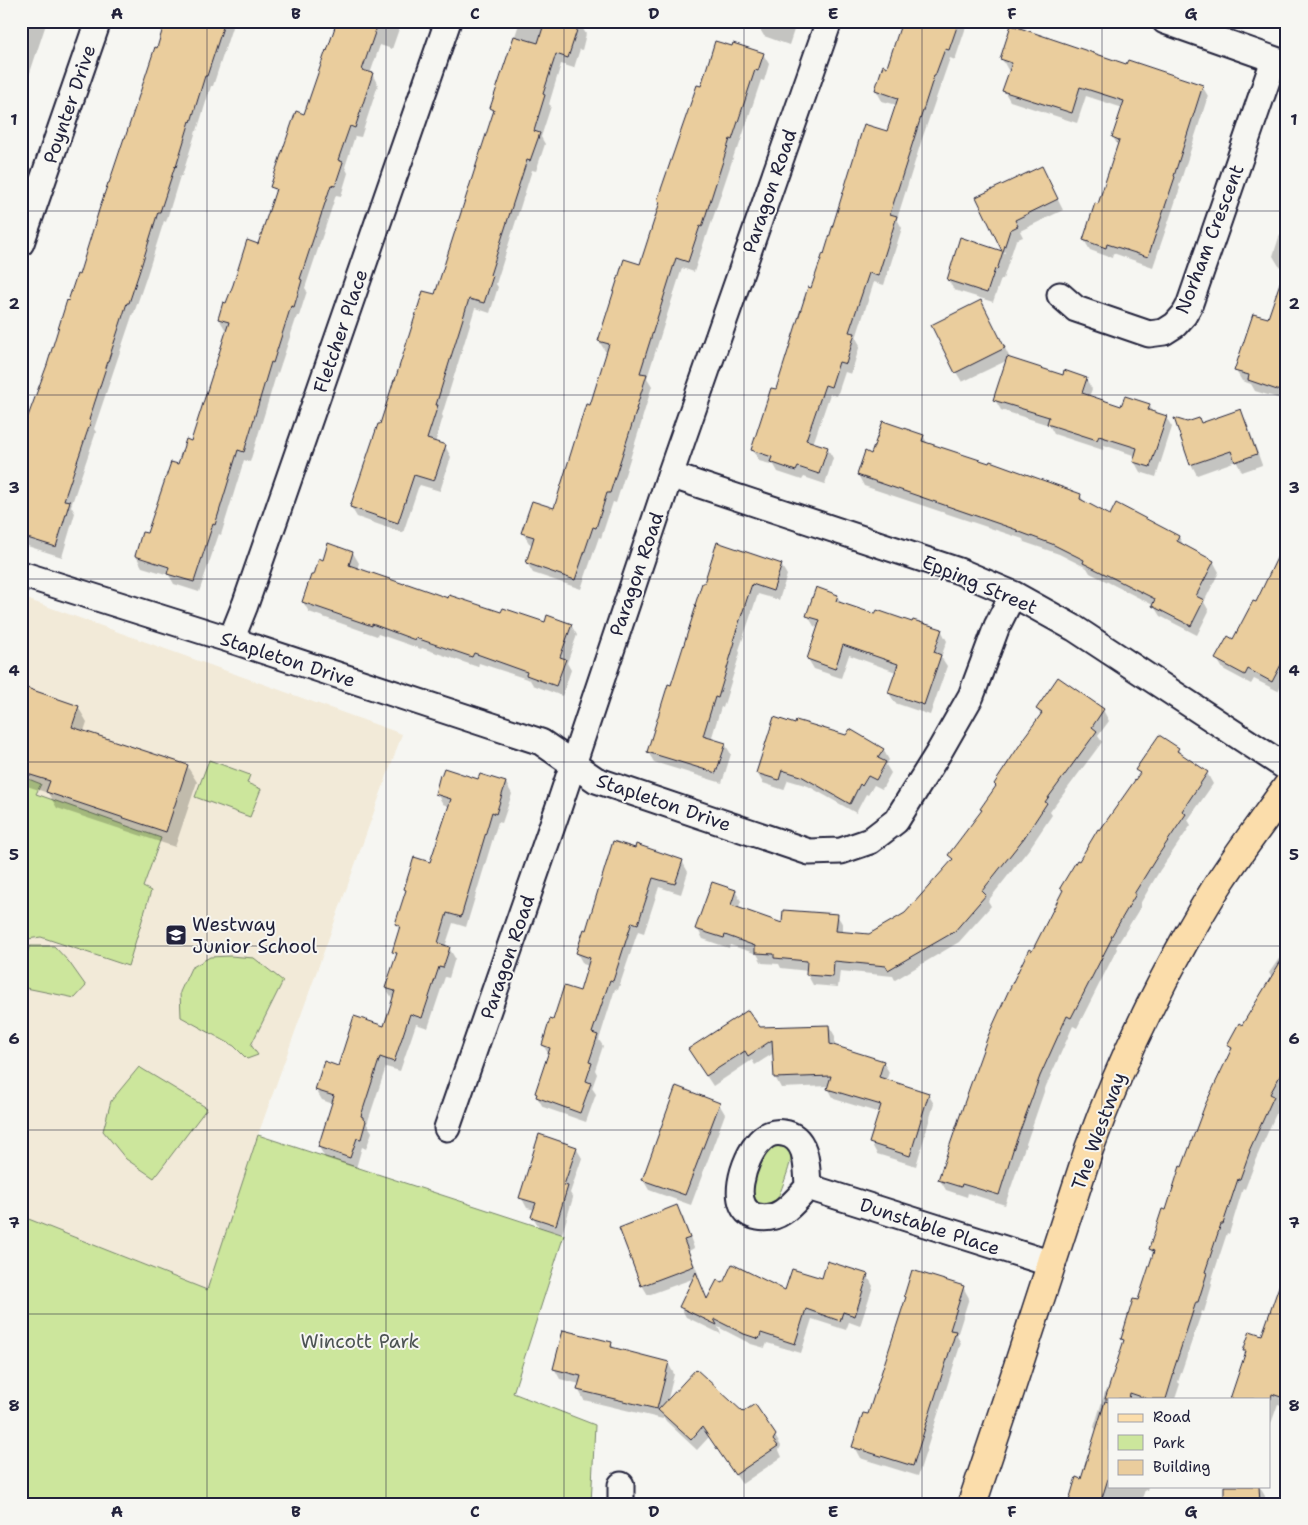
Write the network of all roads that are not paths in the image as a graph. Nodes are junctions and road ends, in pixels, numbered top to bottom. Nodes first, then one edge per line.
1 (98, 21) edge
2 (448, 21) edge
3 (829, 21) edge
4 (1165, 21) edge
5 (1280, 62) edge
6 (21, 243) edge
7 (1060, 295) dead end
8 (670, 475) junction
9 (21, 574) edge
10 (1013, 594) junction
11 (231, 640) junction
12 (573, 764) junction
13 (1287, 768) edge
14 (1287, 787) edge
15 (447, 1128) dead end
16 (808, 1187) dead end
17 (1052, 1264) junction
18 (972, 1504) edge

1 - 6 street, Poynter Drive
2 - 11 street, Fletcher Place
3 - 8 street, Paragon Road
4 - 5 street
5 - 7 street, Norham Crescent
8 - 10 street, Epping Street
8 - 12 street, Paragon Road
9 - 11 street, Stapleton Drive
10 - 12 street, Stapleton Drive
10 - 13 street, Epping Street
11 - 12 street, Stapleton Drive
12 - 15 street, Paragon Road
14 - 17 main road, The Westway
16 - 17 street, Dunstable Place
17 - 18 main road, The Westway

